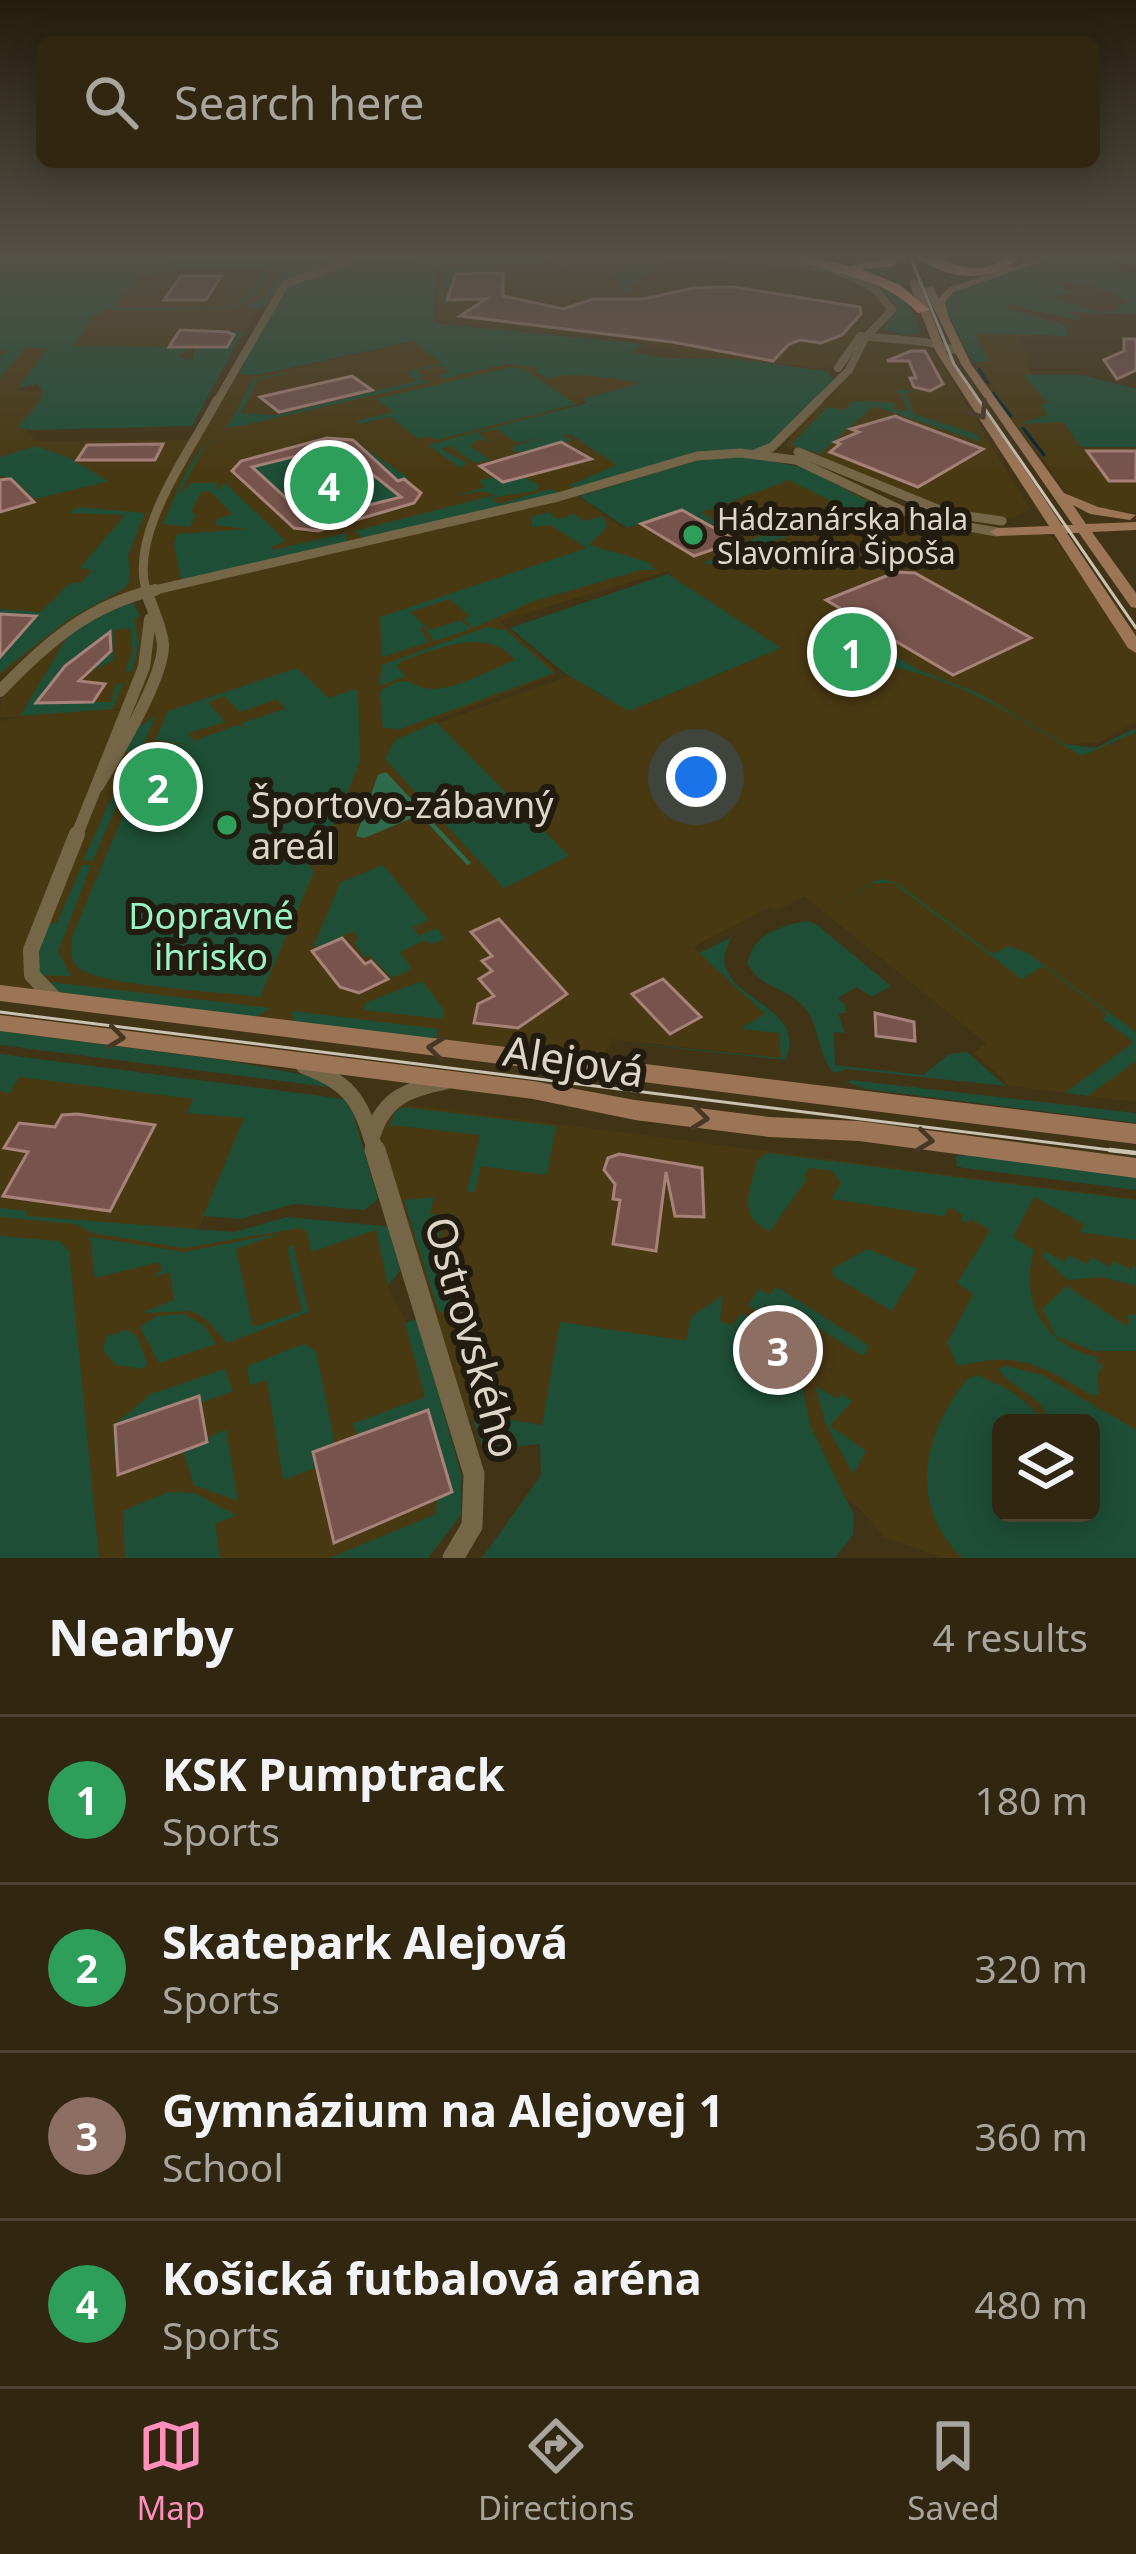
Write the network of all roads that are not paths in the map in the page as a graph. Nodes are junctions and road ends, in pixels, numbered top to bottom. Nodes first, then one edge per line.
1 (878, 326) joint
2 (257, 327) edge
3 (939, 327) edge
4 (942, 327) edge
5 (929, 329) joint
6 (866, 338) junction
7 (888, 338) junction
8 (908, 339) junction
9 (943, 344) junction
10 (780, 452) junction
11 (1034, 492) junction
12 (1060, 494) junction
13 (1132, 521) edge
14 (1055, 522) junction
15 (1080, 522) junction
16 (1000, 526) junction
17 (1098, 547) junction
18 (1076, 556) junction
19 (145, 592) junction
20 (1136, 604) edge
21 (1136, 648) edge
22 (0, 691) edge
23 (0, 993) edge
24 (56, 1000) junction
25 (0, 1023) edge
26 (286, 1059) junction
27 (455, 1081) junction
28 (373, 1134) junction
29 (1136, 1135) edge
30 (1136, 1168) edge
31 (453, 1558) edge

1 - 6 street
1 - 7 street
2 - 19 street
3 - 9 street
4 - 9 street
5 - 8 street
5 - 9 street
6 - 7 street
6 - 10 street
7 - 8 street
7 - 9 street
8 - 9 street
9 -> 11 street
9 - 12 street
10 - 16 street
10 - 19 street
11 - 14 street
11 - 16 street
12 - 13 street
12 - 15 street
13 - 15 street
13 - 17 street
14 - 15 street
14 - 16 street
14 - 18 street
15 - 17 street
16 - 18 street
17 - 20 street
18 - 21 street
19 - 22 street
19 - 24 street
23 - 24 street, Alejová
29 -> 24 street, Alejová
25 -> 26 street, Alejová
26 - 27 street, Alejová
26 - 28 street, Ostrovského
27 - 28 street
27 -> 30 street, Alejová
28 - 31 street, Ostrovského

